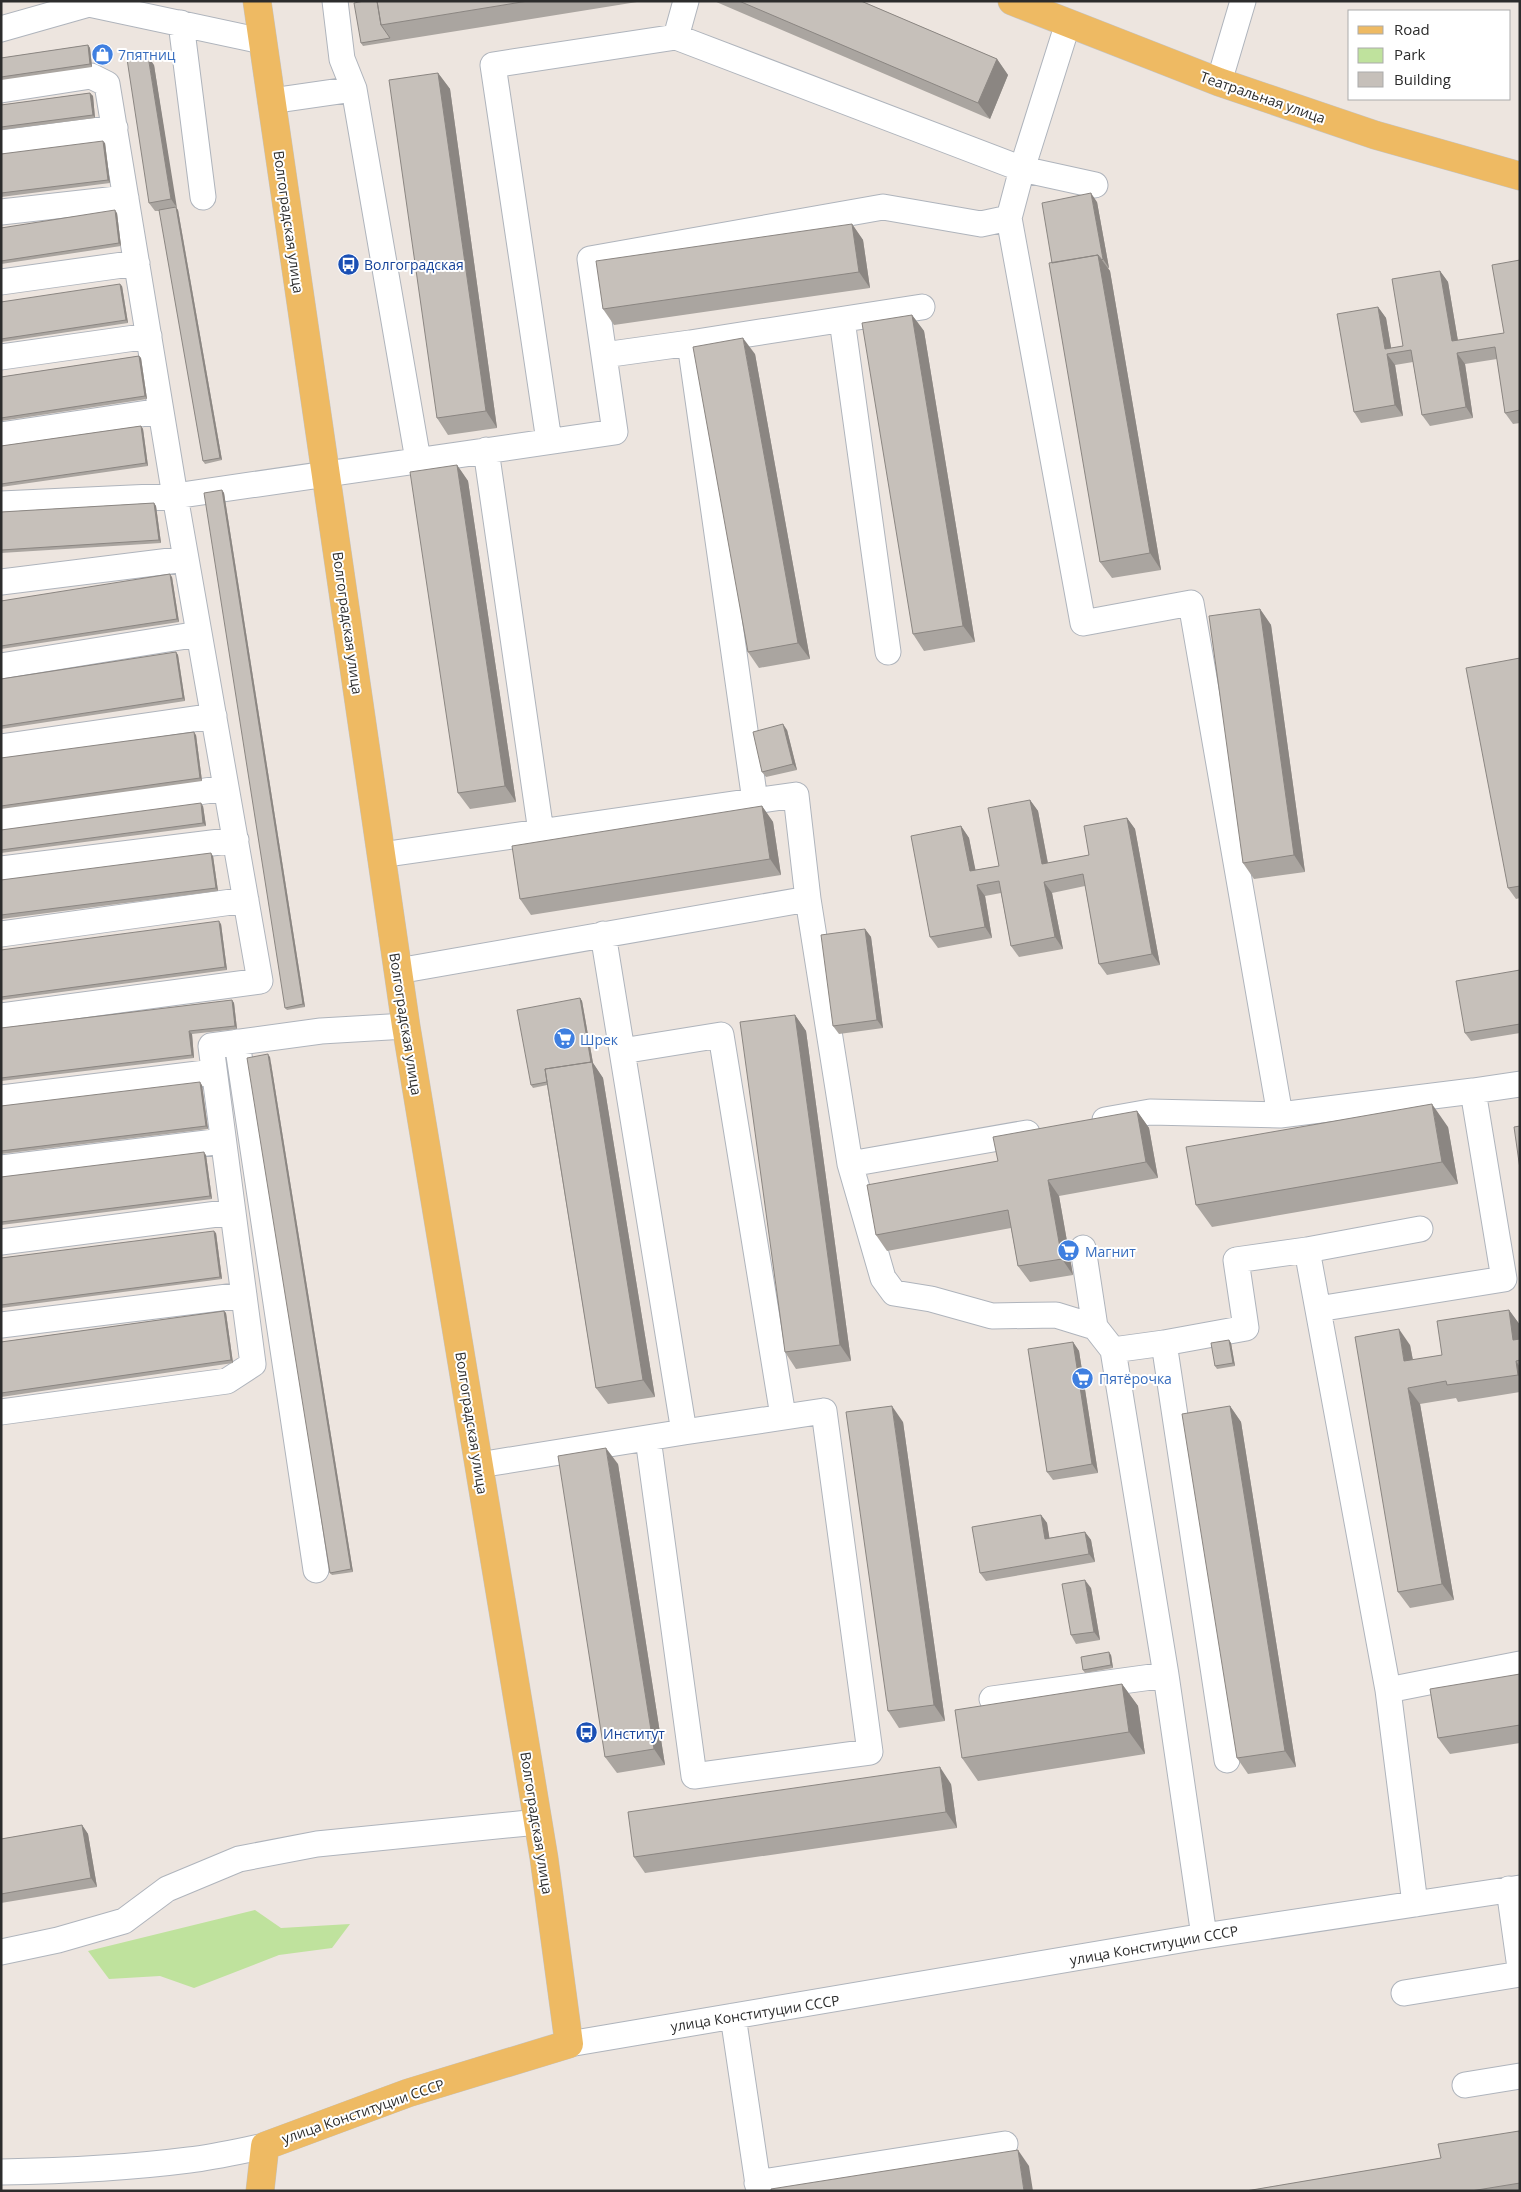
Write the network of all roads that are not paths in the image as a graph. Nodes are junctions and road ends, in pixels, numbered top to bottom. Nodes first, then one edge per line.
1 (257, 1) edge
2 (335, 1) edge
3 (686, 1) edge
4 (1012, 1) edge
5 (1243, 1) edge
6 (89, 3) edge
7 (181, 23) junction
8 (1068, 23) junction
9 (1, 29) edge
10 (676, 37) junction
11 (262, 41) junction
12 (1219, 82) junction
13 (354, 89) junction
14 (1, 90) edge
15 (271, 101) junction
16 (114, 128) junction
17 (1, 143) edge
18 (1022, 169) junction
19 (1520, 176) edge
20 (1095, 185) dead end
21 (204, 197) dead end
22 (126, 198) junction
23 (1, 212) edge
24 (1010, 218) junction
25 (137, 263) junction
26 (1, 282) edge
27 (922, 308) dead end
28 (842, 320) junction
29 (149, 336) junction
30 (690, 343) junction
31 (604, 355) junction
32 (1, 357) edge
33 (161, 411) junction
34 (1, 435) edge
35 (549, 441) junction
36 (486, 450) junction
37 (418, 460) junction
38 (327, 474) junction
39 (175, 496) junction
40 (1, 504) edge
41 (186, 558) junction
42 (1, 582) edge
43 (199, 634) junction
44 (888, 652) dead end
45 (1, 666) edge
46 (214, 716) junction
47 (1, 747) edge
48 (226, 788) junction
49 (755, 801) junction
50 (1, 820) edge
51 (541, 832) junction
52 (236, 840) junction
53 (381, 855) junction
54 (1, 869) edge
55 (808, 899) junction
56 (246, 900) junction
57 (1, 934) edge
58 (603, 934) junction
59 (398, 971) junction
60 (1, 1016) edge
61 (406, 1026) junction
62 (237, 1042) junction
63 (622, 1051) junction
64 (214, 1072) junction
65 (1520, 1084) edge
66 (1473, 1091) junction
67 (1, 1098) edge
68 (1280, 1115) junction
69 (1082, 1124) edge
70 (1053, 1128) edge
71 (223, 1141) junction
72 (850, 1164) junction
73 (1, 1168) edge
74 (233, 1212) junction
75 (1420, 1229) dead end
76 (1, 1242) edge
77 (1083, 1248) dead end
78 (1307, 1250) junction
79 (244, 1295) junction
80 (1318, 1309) junction
81 (1, 1325) edge
82 (1095, 1328) junction
83 (1164, 1343) junction
84 (1113, 1350) junction
85 (1, 1412) edge
86 (783, 1416) junction
87 (684, 1432) junction
88 (648, 1438) junction
89 (479, 1466) junction
90 (316, 1570) dead end
91 (1520, 1664) edge
92 (1166, 1675) junction
93 (1388, 1690) junction
94 (992, 1699) dead end
95 (1227, 1760) dead end
96 (538, 1822) junction
97 (1514, 1888) edge
98 (1415, 1904) junction
99 (1204, 1936) junction
100 (1, 1952) edge
101 (1520, 1968) edge
102 (1520, 1974) edge
103 (1404, 1993) dead end
104 (733, 2016) junction
105 (568, 2044) junction
106 (1520, 2076) edge
107 (1465, 2085) dead end
108 (1005, 2144) dead end
109 (265, 2146) junction
110 (1, 2172) edge
111 (758, 2187) edge
112 (260, 2191) edge

1 - 11 main road, Волгоградская улица
2 - 13 street
3 - 10 street
4 - 8 main road, Театральная улица
5 - 12 street
6 - 7 street
6 - 9 street
7 - 11 street
7 - 21 street
8 - 12 main road, Театральная улица
8 - 18 street
10 - 18 street
10 - 35 street
11 - 15 main road, Волгоградская улица
12 - 19 main road, Театральная улица
13 - 15 street
13 - 37 street
14 - 16 street
15 - 38 main road, Волгоградская улица
16 - 17 street
16 - 22 street
18 - 20 street
18 - 24 street
22 - 23 street
22 - 25 street
24 - 31 street
24 - 68 street
25 - 26 street
25 - 29 street
27 - 28 street
28 - 30 street
28 - 44 street
29 - 32 street
29 - 33 street
30 - 31 street
30 - 49 street
31 - 35 street
33 - 34 street
33 - 39 street
35 - 36 street
36 - 37 street
36 - 51 street
37 - 38 street
38 - 39 street
38 - 53 main road, Волгоградская улица
39 - 40 street
39 - 41 street
41 - 42 street
41 - 43 street
43 - 45 street
43 - 46 street
46 - 47 street
46 - 48 street
48 - 50 street
48 - 52 street
49 - 51 street
49 - 55 street
51 - 53 street
52 - 54 street
52 - 56 street
53 - 59 main road, Волгоградская улица
55 - 58 street
55 - 72 street
56 - 57 street
56 - 60 street
58 - 59 street
58 - 63 street
59 - 61 main road, Волгоградская улица
61 - 62 street
61 - 89 main road, Волгоградская улица
62 - 64 street
62 - 90 street
63 - 86 street
63 - 87 street
64 - 67 street
64 - 71 street
65 - 66 street
66 - 68 street
66 - 80 street
68 - 69 street
70 - 72 street
71 - 73 street
71 - 74 street
72 - 82 street
74 - 76 street
74 - 79 street
75 - 78 street
77 - 82 street
78 - 80 street
78 - 83 street
79 - 81 street
79 - 85 street
80 - 93 street
82 - 84 street
83 - 84 street
83 - 95 street
84 - 92 street
86 - 87 street
86 - 88 street
87 - 88 street
88 - 89 street
89 - 96 main road, Волгоградская улица
91 - 93 street
92 - 94 street
92 - 99 street
93 - 98 street
96 - 100 street
96 - 105 main road, Волгоградская улица
97 - 98 street, улица Конституции СССР
97 - 101 street
98 - 99 street, улица Конституции СССР
99 - 104 street, улица Конституции СССР
102 - 103 street
104 - 105 street, улица Конституции СССР
104 - 111 street
105 - 109 main road, улица Конституции СССР
106 - 107 street
108 - 111 street
109 - 110 street, улица Конституции СССР
109 - 112 main road

